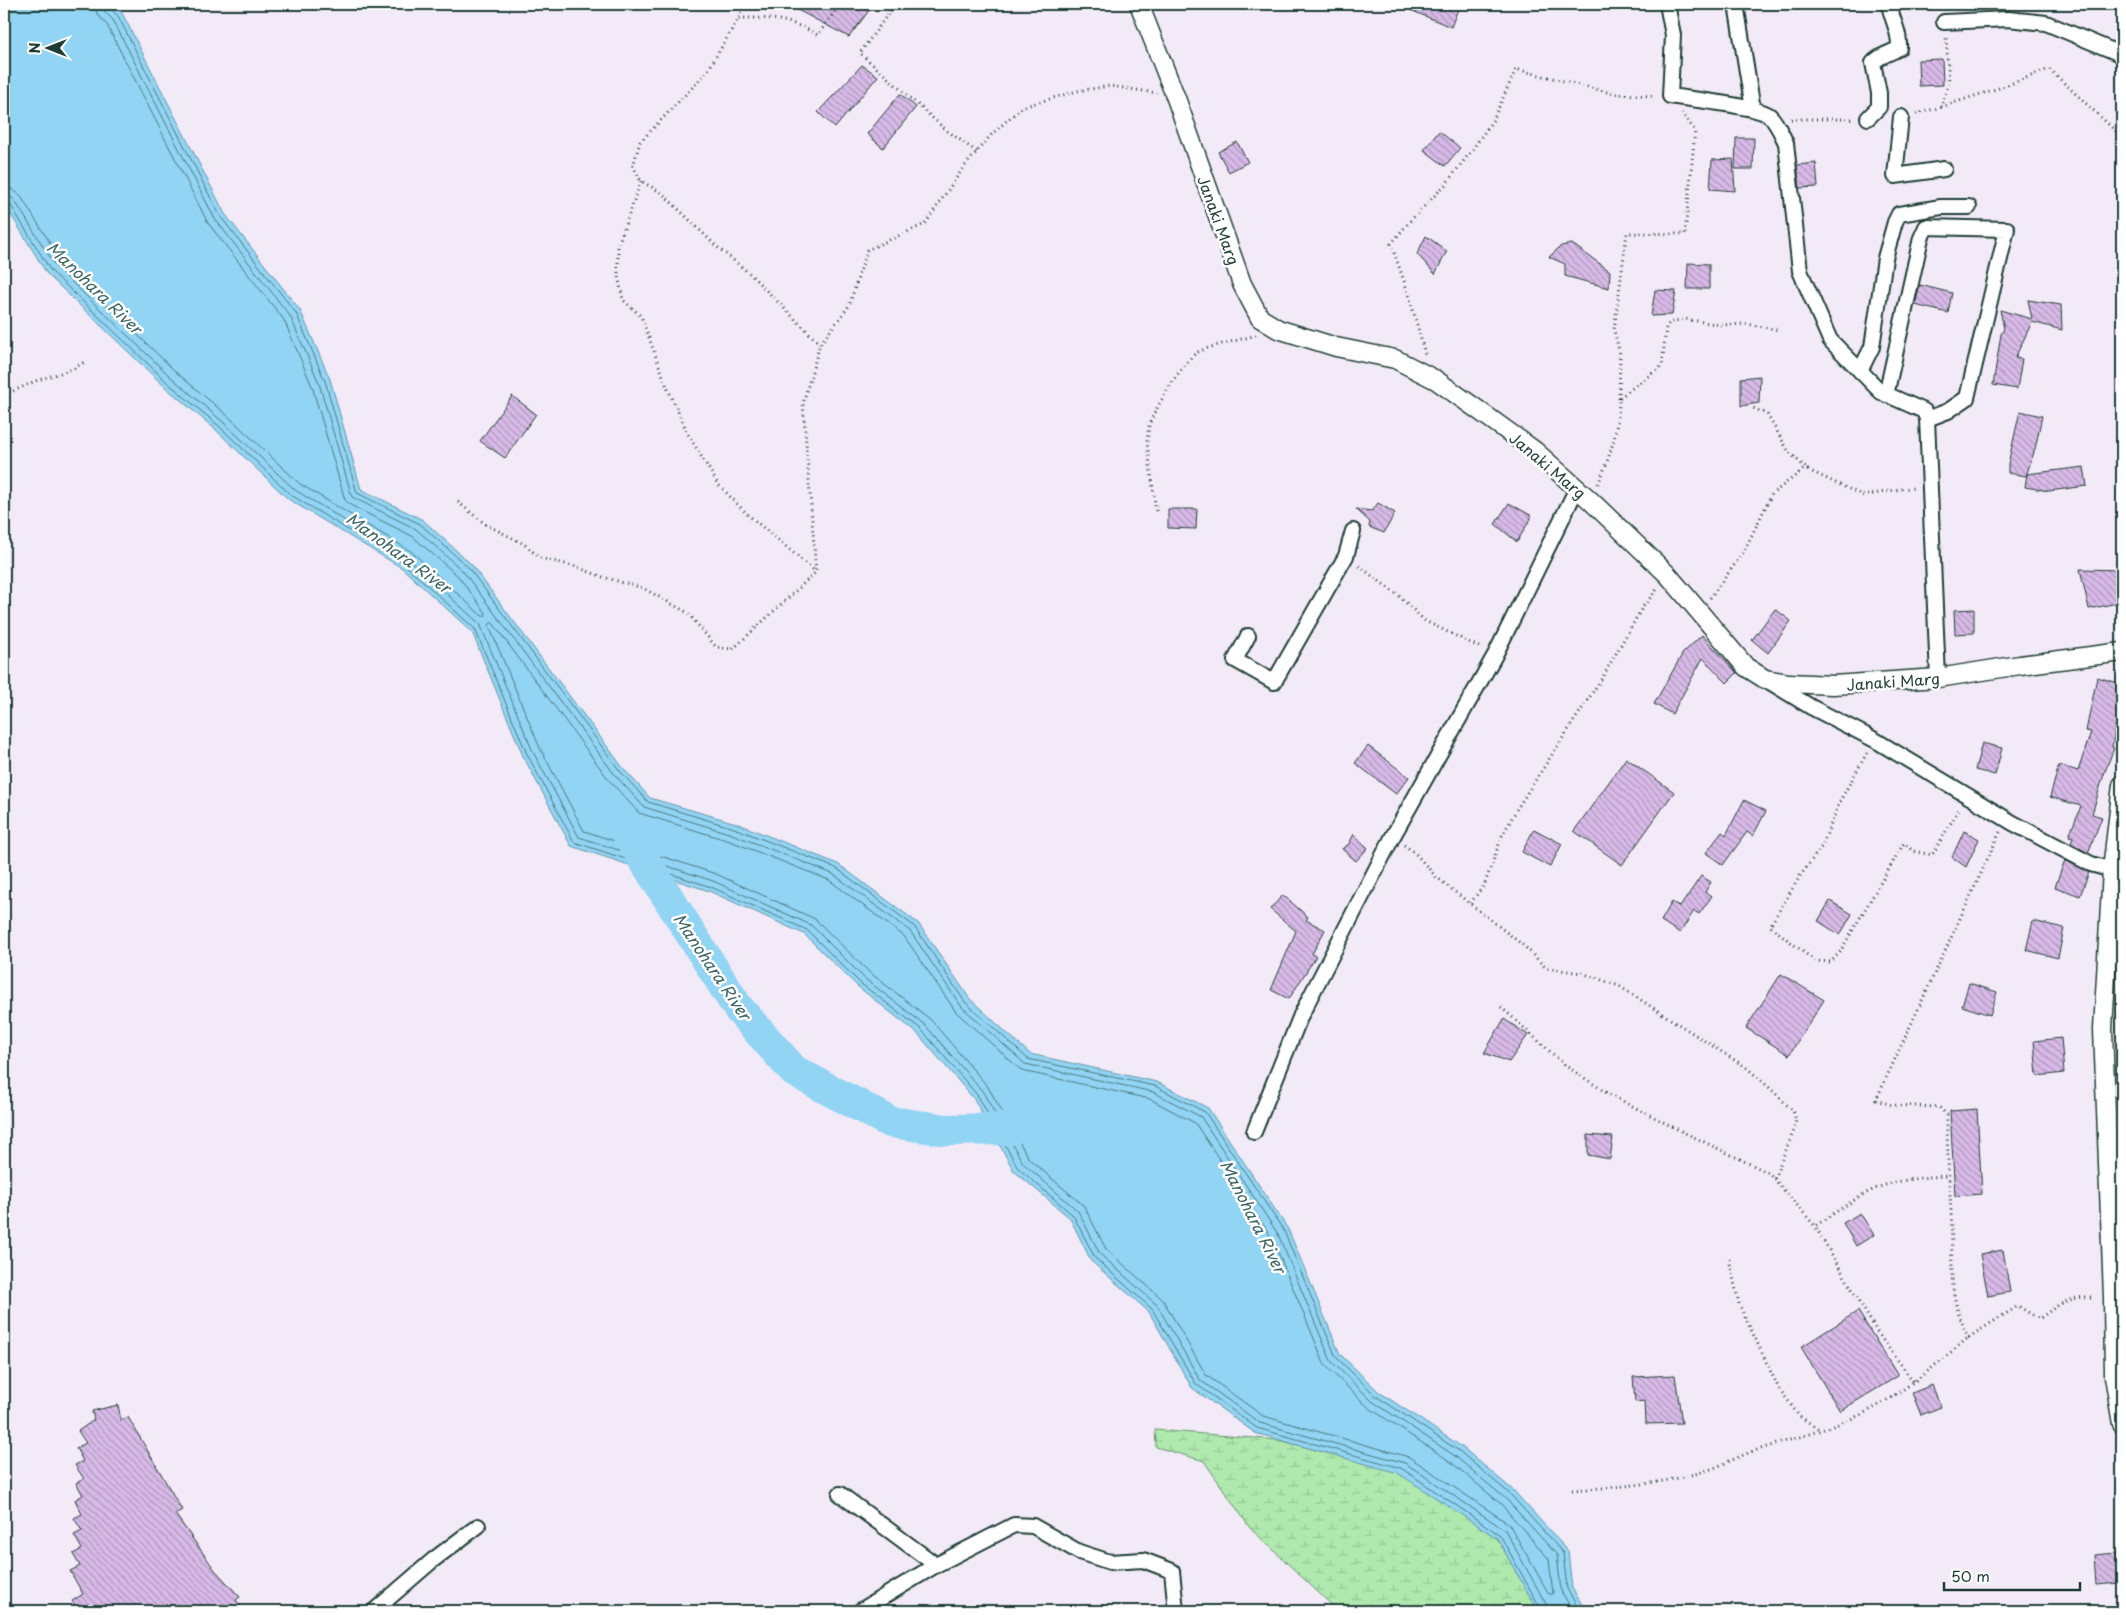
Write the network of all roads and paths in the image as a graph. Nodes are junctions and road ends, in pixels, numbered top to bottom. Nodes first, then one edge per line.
1 (747, 4) edge
2 (840, 4) edge
3 (883, 4) edge
4 (1139, 4) edge
5 (1667, 4) edge
6 (1736, 4) edge
7 (1889, 4) edge
8 (738, 18) junction
9 (1944, 22) dead end
10 (2122, 53) edge
11 (1670, 96) junction
12 (1176, 98) junction
13 (1941, 107) dead end
14 (1753, 109) junction
15 (1901, 116) dead end
16 (1868, 118) dead end
17 (2122, 137) edge
18 (977, 152) junction
19 (1944, 169) dead end
20 (641, 181) junction
21 (1969, 206) dead end
22 (1278, 329) junction
23 (1779, 330) dead end
24 (820, 344) junction
25 (86, 361) dead end
26 (1860, 371) junction
27 (1436, 380) junction
28 (4, 395) edge
29 (1886, 395) junction
30 (1620, 398) junction
31 (1750, 407) dead end
32 (1927, 419) junction
33 (1808, 470) junction
34 (1577, 488) junction
35 (1931, 488) junction
36 (1591, 501) junction
37 (458, 502) dead end
38 (1156, 511) dead end
39 (1353, 530) dead end
40 (1346, 556) junction
41 (816, 572) junction
42 (1668, 575) junction
43 (1696, 611) junction
44 (1248, 636) dead end
45 (2122, 652) edge
46 (1495, 655) junction
47 (1938, 678) junction
48 (1765, 679) junction
49 (1875, 740) junction
50 (2122, 785) edge
51 (1966, 796) junction
52 (2006, 818) junction
53 (2119, 832) edge
54 (1393, 836) junction
55 (2112, 870) junction
56 (1470, 903) junction
57 (1500, 1007) dead end
58 (1254, 1132) dead end
59 (1947, 1176) junction
60 (1774, 1179) junction
61 (1815, 1226) junction
62 (1729, 1260) dead end
63 (2116, 1292) edge
64 (1969, 1337) junction
65 (2118, 1376) edge
66 (1913, 1381) junction
67 (2122, 1424) edge
68 (1819, 1430) junction
69 (1572, 1490) dead end
70 (840, 1494) dead end
71 (478, 1526) dead end
72 (936, 1566) junction
73 (374, 1611) edge
74 (860, 1611) edge
75 (1176, 1611) edge

1 - 8 path
2 - 8 path
3 - 18 path
4 - 12 street, Janaki Marg
5 - 11 street
6 - 14 street
7 - 16 street
8 - 20 path
9 - 10 street
11 - 14 street
11 - 27 path
11 - 30 path
12 - 18 path
12 - 22 street, Janaki Marg
13 - 17 path
14 - 26 street
15 - 19 street
18 - 24 path
20 - 24 path
20 - 41 path
21 - 26 street
22 - 27 street, Janaki Marg
22 - 38 path
23 - 30 path
24 - 41 path
25 - 28 path
26 - 29 street
27 - 34 street, Janaki Marg
29 - 32 street
29 - 32 street
30 - 36 path
31 - 33 path
32 - 35 street
33 - 35 path
33 - 43 path
34 - 36 street, Janaki Marg
34 - 46 street
35 - 47 street
36 - 42 street, Janaki Marg
37 - 41 path
39 - 40 street
40 - 44 street
40 - 46 path
42 - 43 street, Janaki Marg
42 - 56 path
43 - 48 street, Janaki Marg
45 - 47 street, Janaki Marg
46 - 54 street
47 - 48 street, Janaki Marg
48 - 49 street
49 - 51 street
49 - 51 path
50 - 53 street
51 - 52 street
52 - 55 street
52 - 59 path
53 - 55 street
54 - 56 path
54 - 58 street
55 - 63 street
56 - 60 path
57 - 60 path
59 - 61 path
59 - 64 path
60 - 61 path
61 - 66 path
62 - 68 path
63 - 64 path
63 - 65 street
64 - 66 path
65 - 67 street
66 - 68 path
68 - 69 path
70 - 72 street
71 - 73 street
72 - 74 street
72 - 75 street

